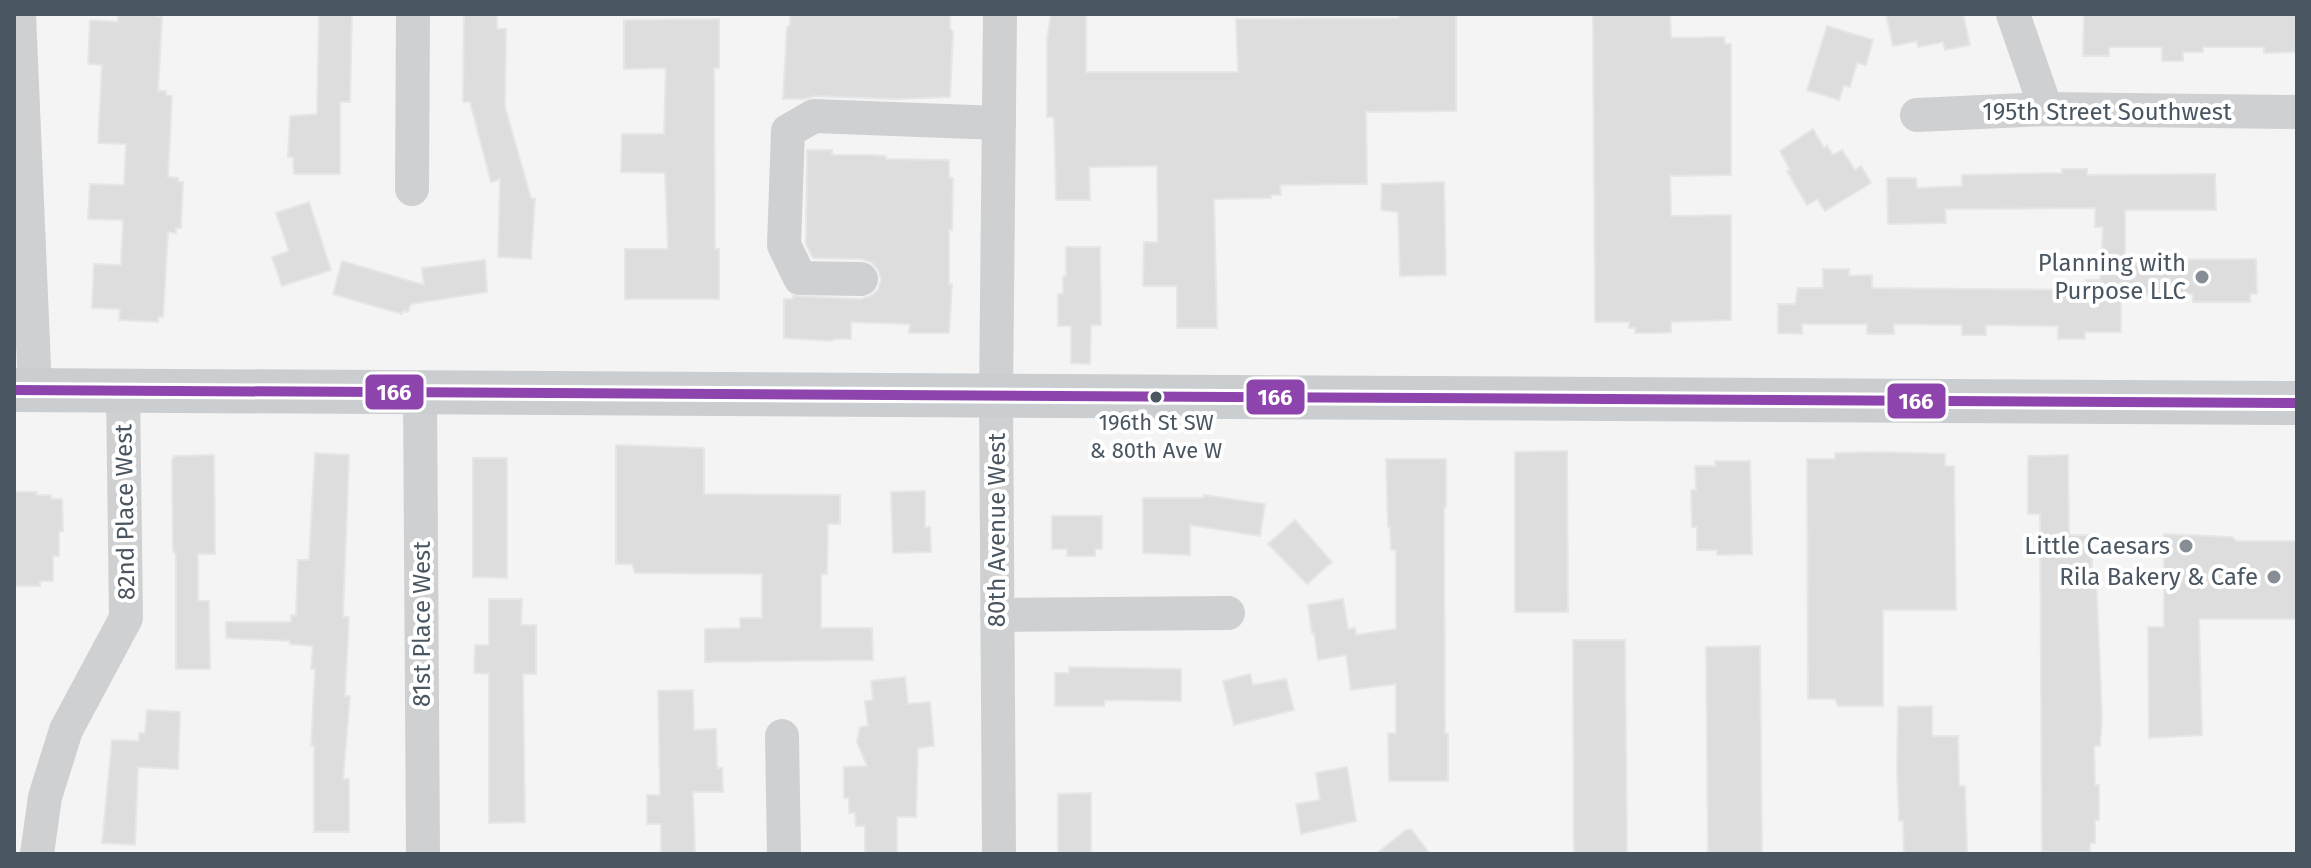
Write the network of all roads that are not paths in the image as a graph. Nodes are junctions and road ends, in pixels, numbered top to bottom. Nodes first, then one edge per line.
1 (19, 14) edge
2 (413, 14) edge
3 (1000, 14) edge
4 (2013, 14) edge
5 (2046, 109) junction
6 (2297, 112) edge
7 (1917, 115) dead end
8 (999, 123) junction
9 (412, 189) dead end
10 (861, 279) dead end
11 (24, 390) edge
12 (123, 391) junction
13 (420, 394) junction
14 (996, 396) junction
15 (2297, 403) edge
16 (1228, 613) dead end
17 (997, 615) junction
18 (782, 736) dead end
19 (37, 854) edge
20 (423, 854) edge
21 (784, 854) edge
22 (999, 854) edge

1 - 11 street
2 - 9 street
3 - 8 street, 80th Avenue West
4 - 5 street
5 - 6 street, 195th Street Southwest
5 - 7 street, 195th Street Southwest
8 - 10 street
8 - 14 street, 80th Avenue West
11 - 12 main road
12 - 13 main road
12 - 19 street, 82nd Place West
13 - 14 main road
13 - 20 street, 81st Place West
14 - 15 main road
14 - 17 street, 80th Avenue West
16 - 17 street
17 - 22 street, 80th Avenue West
18 - 21 street

